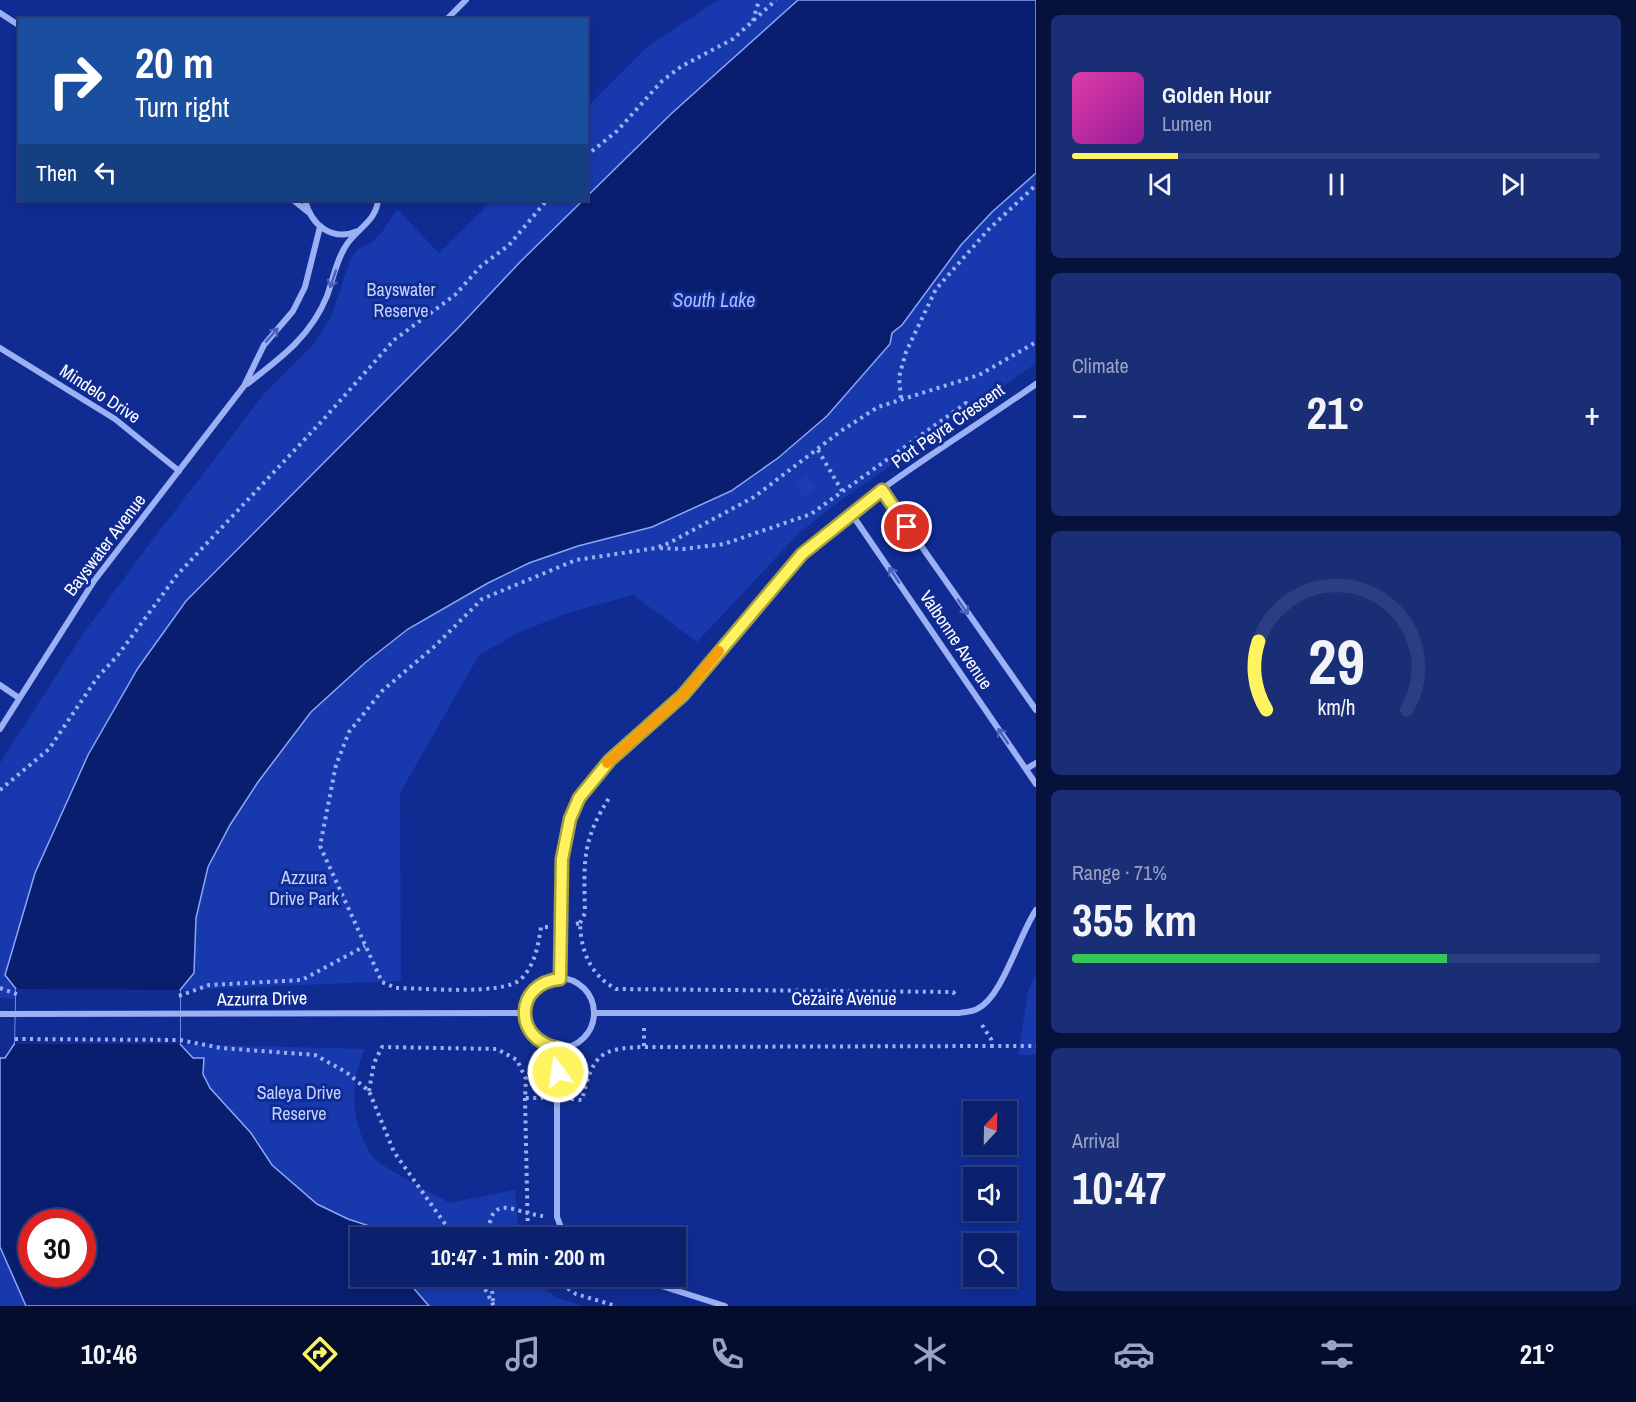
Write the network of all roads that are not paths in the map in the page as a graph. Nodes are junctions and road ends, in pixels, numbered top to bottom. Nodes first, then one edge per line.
1 (466, 0) edge
2 (0, 13) edge
3 (448, 18) edge
4 (18, 25) edge
5 (294, 201) edge
6 (306, 201) edge
7 (378, 201) edge
8 (309, 213) junction
9 (320, 227) junction
10 (361, 229) junction
11 (0, 348) edge
12 (1036, 384) edge
13 (244, 386) junction
14 (179, 471) junction
15 (882, 490) junction
16 (851, 513) junction
17 (0, 685) edge
18 (19, 698) junction
19 (1036, 710) edge
20 (0, 729) edge
21 (1036, 763) edge
22 (1026, 769) junction
23 (1036, 784) edge
24 (1036, 910) edge
25 (560, 979) junction
26 (525, 1013) junction
27 (594, 1013) junction
28 (0, 1014) edge
29 (558, 1048) junction
30 (560, 1227) edge
31 (665, 1287) edge
32 (725, 1306) edge

1 - 3 street
2 - 4 street
5 - 8 street
6 - 8 street
7 - 10 street, Bayswater Avenue
8 - 9 street
9 - 10 street
13 -> 9 street, Bayswater Avenue
10 -> 13 street, Bayswater Avenue
11 - 14 street, Mindelo Drive
12 - 15 street, Port Peyra Crescent
13 - 14 street, Bayswater Avenue
14 - 18 street, Bayswater Avenue
15 - 16 street, Port Peyra Crescent
15 -> 19 street, Valbonne Avenue
22 -> 16 street, Valbonne Avenue
16 - 25 street, Port Peyra Crescent
17 - 18 street
18 - 20 street, Bayswater Avenue
21 - 22 street
22 - 23 street, Valbonne Avenue
24 - 27 street, Cezaire Avenue
25 - 26 street
25 - 27 street
26 - 28 street, Azzurra Drive
26 - 29 street
27 - 29 street
29 - 30 street
31 - 32 street

